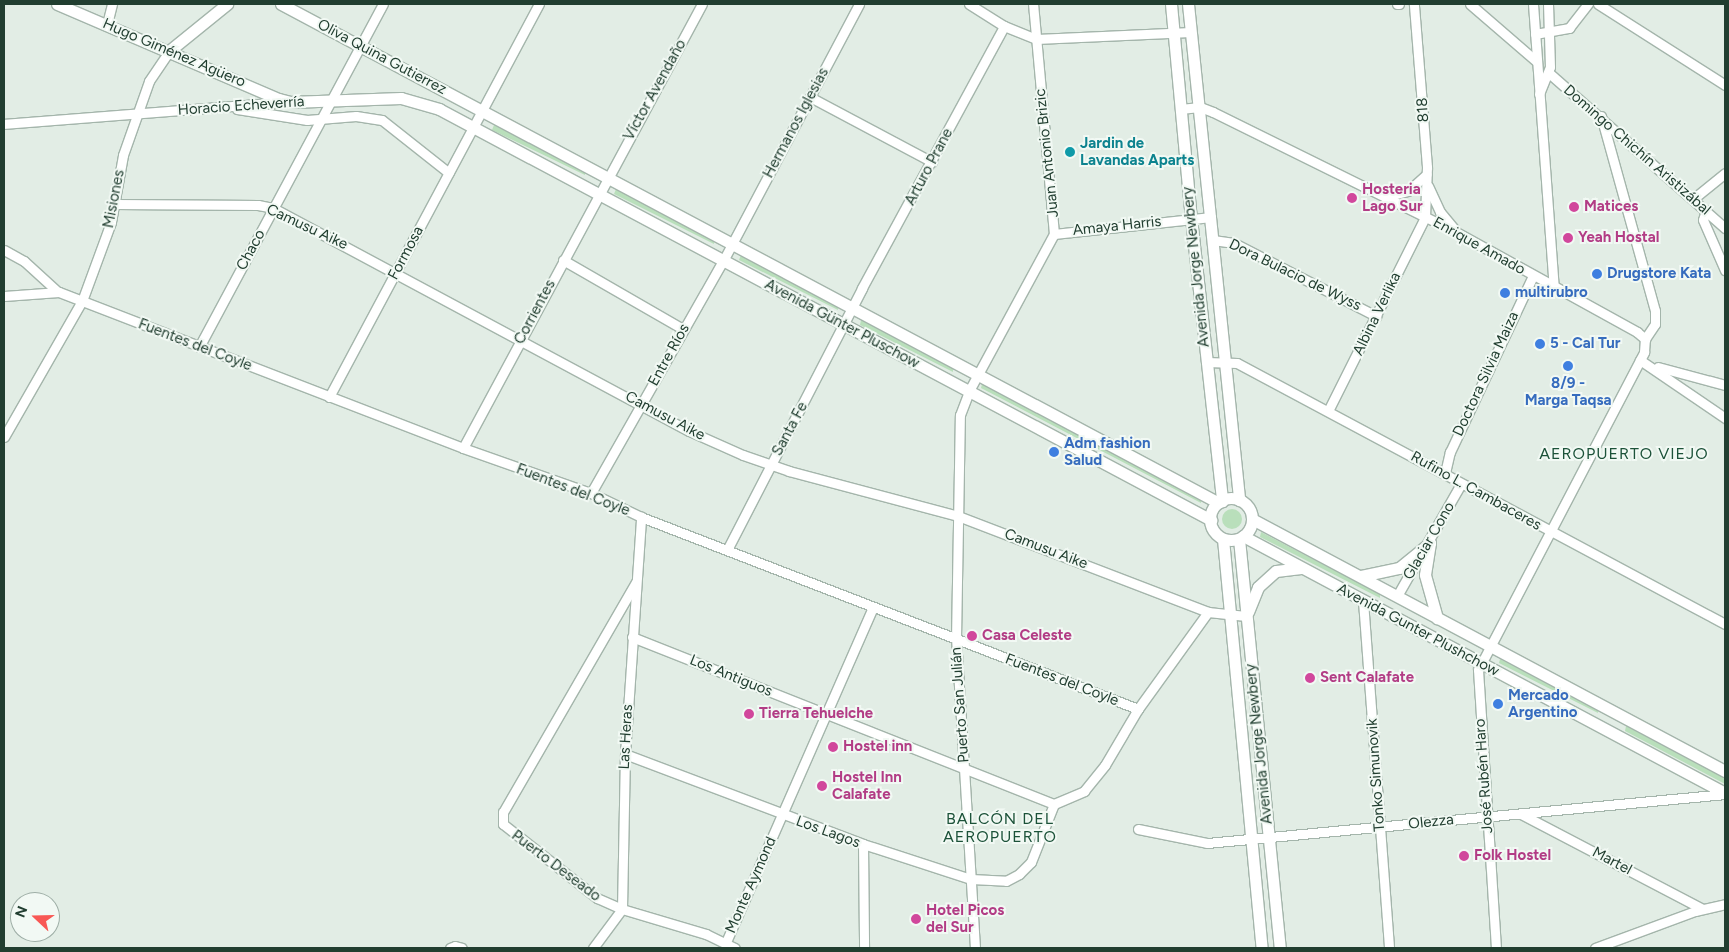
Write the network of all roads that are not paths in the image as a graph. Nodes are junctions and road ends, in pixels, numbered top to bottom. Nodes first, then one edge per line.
1 (57, 4) edge
2 (112, 4) edge
3 (227, 4) edge
4 (281, 4) edge
5 (383, 4) edge
6 (539, 4) edge
7 (702, 4) edge
8 (859, 4) edge
9 (969, 4) edge
10 (1033, 4) edge
11 (1171, 4) edge
12 (1188, 4) edge
13 (1414, 4) edge
14 (1470, 4) edge
15 (1533, 4) edge
16 (1548, 4) edge
17 (1588, 4) edge
18 (1598, 4) edge
19 (107, 24) junction
20 (1004, 26) junction
21 (1191, 32) junction
22 (1174, 33) junction
23 (1550, 33) junction
24 (1535, 34) junction
25 (1036, 39) junction
26 (361, 46) junction
27 (169, 51) junction
28 (1536, 61) junction
29 (1549, 73) junction
30 (1725, 85) edge
31 (1539, 94) junction
32 (810, 97) junction
33 (332, 100) junction
34 (290, 102) junction
35 (227, 107) junction
36 (1200, 107) junction
37 (1180, 109) junction
38 (482, 110) junction
39 (139, 112) junction
40 (1601, 116) junction
41 (323, 118) junction
42 (4, 124) edge
43 (473, 128) junction
44 (932, 162) junction
45 (448, 173) junction
46 (1725, 173) edge
47 (608, 176) junction
48 (1427, 177) junction
49 (599, 194) junction
50 (1385, 197) junction
51 (1693, 198) junction
52 (115, 204) junction
53 (274, 208) junction
54 (1706, 210) junction
55 (1425, 216) junction
56 (1211, 217) junction
57 (1191, 218) junction
58 (1725, 228) edge
59 (1456, 232) junction
60 (1054, 234) junction
61 (1213, 240) junction
62 (732, 242) junction
63 (4, 250) edge
64 (563, 260) junction
65 (723, 261) junction
66 (1725, 270) edge
67 (396, 272) junction
68 (1533, 276) junction
69 (1554, 289) junction
70 (58, 292) junction
71 (4, 296) edge
72 (82, 301) junction
73 (854, 308) junction
74 (1376, 316) junction
75 (845, 326) junction
76 (683, 328) junction
77 (522, 338) junction
78 (1645, 339) junction
79 (199, 347) junction
80 (1225, 360) junction
81 (1640, 360) junction
82 (1206, 362) junction
83 (1648, 365) junction
84 (978, 375) junction
85 (1725, 385) edge
86 (969, 391) junction
87 (329, 397) junction
88 (641, 405) junction
89 (1328, 411) junction
90 (1725, 418) edge
91 (4, 437) edge
92 (463, 448) junction
93 (771, 466) junction
94 (1445, 474) junction
95 (1461, 484) junction
96 (591, 493) junction
97 (1238, 500) junction
98 (1220, 502) junction
99 (958, 516) junction
100 (640, 517) junction
101 (1211, 520) junction
102 (1252, 520) junction
103 (1550, 531) junction
104 (1241, 538) junction
105 (1223, 539) junction
106 (1430, 543) junction
107 (727, 550) junction
108 (1302, 568) junction
109 (1359, 576) junction
110 (636, 582) junction
111 (1397, 596) junction
112 (1362, 601) junction
113 (874, 607) junction
114 (1424, 611) junction
115 (1208, 612) junction
116 (1387, 614) junction
117 (1246, 616) junction
118 (1231, 617) junction
119 (1436, 618) junction
120 (1725, 624) edge
121 (1415, 629) junction
122 (632, 637) junction
123 (956, 639) junction
124 (1490, 646) junction
125 (1480, 664) junction
126 (1138, 709) junction
127 (826, 714) junction
128 (1617, 714) junction
129 (1608, 731) junction
130 (624, 754) junction
131 (964, 769) junction
132 (1725, 771) edge
133 (1725, 793) edge
134 (1054, 804) junction
135 (1521, 814) junction
136 (782, 815) junction
137 (1487, 817) junction
138 (1380, 827) junction
139 (1138, 829) dead end
140 (1269, 838) junction
141 (1252, 840) junction
142 (863, 844) junction
143 (971, 879) junction
144 (1725, 904) edge
145 (1703, 909) junction
146 (622, 910) junction
147 (726, 942) junction
148 (593, 948) edge
149 (735, 948) edge
150 (864, 948) edge
151 (976, 948) edge
152 (1262, 948) edge
153 (1280, 948) edge
154 (1388, 948) edge
155 (1496, 948) edge
156 (1595, 948) edge

1 - 19 street, Hugo Giménez Agüero
2 - 19 street
3 - 27 street, Misiones
4 - 26 street, Oliva Quina Gutierrez
5 - 26 street, Chaco
6 - 38 street, Formosa
7 - 47 street, Víctor Avendaño
8 - 32 street, Hermanos Iglesias
9 - 20 street
10 - 25 street, Juan Antonio Brizic
11 - 22 street, Avenida Jorge Newbery
12 - 21 street, Avenida Jorge Newbery
13 - 48 street, 818
14 - 28 street
15 - 24 street
16 - 23 street
17 - 23 street
18 - 30 street
19 - 27 street, Hugo Giménez Agüero
20 - 25 street
20 - 44 street, Arturo Prane
21 - 22 street
21 - 36 street, Avenida Jorge Newbery
22 - 25 street
22 - 37 street, Avenida Jorge Newbery
23 - 24 street
23 - 29 street
24 - 28 street
25 - 60 street, Juan Antonio Brizic
26 - 33 street, Chaco
26 - 38 street, Oliva Quina Gutierrez
27 - 34 street, Hugo Giménez Agüero
27 - 39 street, Misiones
28 - 31 street
29 - 31 street
29 - 40 street, Domingo Chichín Aristizábal
31 - 69 street
32 - 44 street
32 - 62 street, Hermanos Iglesias
33 - 34 street, Horacio Echeverría
33 - 41 street, Chaco
33 - 43 street, Horacio Echeverría
34 - 35 street, Horacio Echeverría
35 - 39 street, Horacio Echeverría
35 - 41 street
36 - 37 street
36 - 50 street, Enrique Amado
36 - 56 street, Avenida Jorge Newbery
37 - 57 street, Avenida Jorge Newbery
38 - 43 street, Formosa
38 - 47 street, Avenida Günter Pluschow
39 - 42 street, Horacio Echeverría
39 - 52 street, Misiones
40 - 51 street, Domingo Chichín Aristizábal
40 - 78 street
41 - 45 street
41 - 53 street, Chaco
43 - 45 street, Formosa
43 - 49 street, Avenida Günter Pluschow
44 - 73 street, Arturo Prane
45 - 67 street, Formosa
46 - 51 street
47 - 49 street, Corrientes
47 - 62 street, Avenida Günter Pluschow
48 - 50 street
48 - 55 street, 818
48 - 59 street
49 - 64 street, Corrientes
49 - 65 street, Avenida Günter Pluschow
50 - 55 street, Enrique Amado
51 - 54 street, Domingo Chichín Aristizábal
52 - 53 street, Camusu Aike
52 - 72 street, Misiones
53 - 67 street, Camusu Aike
53 - 79 street, Chaco
54 - 58 street, Domingo Chichín Aristizábal
54 - 66 street
55 - 59 street, Enrique Amado
55 - 74 street, Albina Verlika
56 - 57 street, Amaya Harris
56 - 61 street, Avenida Jorge Newbery
57 - 60 street, Amaya Harris
57 - 82 street, Avenida Jorge Newbery
59 - 68 street, Enrique Amado
60 - 84 street, Juan Antonio Brizic
61 - 74 street, Dora Bulacio de Wyss
61 - 80 street, Avenida Jorge Newbery
62 - 65 street, Entre Ríos
62 - 73 street, Avenida Günter Pluschow
63 - 70 street
64 - 76 street
64 - 77 street, Corrientes
65 - 75 street, Avenida Günter Pluschow
65 - 76 street, Entre Ríos
67 - 77 street, Camusu Aike
67 - 87 street, Formosa
68 - 69 street, Enrique Amado
68 - 94 street, Doctora Silvia Maiza
69 - 78 street, Enrique Amado
70 - 71 street, Fuentes del Coyle
70 - 72 street, Fuentes del Coyle
72 - 79 street, Fuentes del Coyle
72 - 91 street, Misiones
73 - 75 street, Santa Fe
73 - 84 street, Avenida Günter Pluschow
74 - 89 street, Albina Verlika
75 - 86 street, Avenida Günter Pluschow
75 - 93 street, Santa Fe
76 - 88 street, Entre Ríos
77 - 88 street, Camusu Aike
77 - 92 street, Corrientes
78 - 81 street
79 - 87 street, Fuentes del Coyle
80 - 82 street
80 - 89 street, Rufino L. Cambaceres
80 - 97 street, Avenida Jorge Newbery
81 - 83 street
81 - 103 street
82 - 98 street, Avenida Jorge Newbery
83 - 85 street
83 - 90 street
84 - 86 street, Puerto San Julián
84 - 98 street, Avenida Günter Pluschow
86 - 99 street, Puerto San Julián
86 - 101 street, Avenida Günter Pluschow
87 - 92 street, Fuentes del Coyle
88 - 93 street, Camusu Aike
88 - 96 street, Entre Ríos
89 - 94 street, Rufino L. Cambaceres
92 - 96 street, Fuentes del Coyle
93 - 99 street, Camusu Aike
93 - 107 street, Santa Fe
94 - 95 street, Rufino L. Cambaceres
95 - 103 street, Rufino L. Cambaceres
95 - 106 street, Glaciar Cono
96 - 100 street, Fuentes del Coyle
97 - 98 street
97 - 102 street
98 - 101 street
99 - 115 street, Camusu Aike
99 - 123 street, Puerto San Julián
100 - 107 street, Fuentes del Coyle
100 - 110 street, Las Heras
101 - 105 street
102 - 104 street
102 - 109 street, Avenida Gunter Plushchow
103 - 120 street, Rufino L. Cambaceres
103 - 124 street
104 - 105 street
104 - 108 street, Avenida Gunter Plushchow
104 - 117 street, Avenida Jorge Newbery
105 - 118 street, Avenida Jorge Newbery
106 - 109 street
106 - 111 street, Glaciar Cono
106 - 119 street
107 - 113 street, Fuentes del Coyle
108 - 112 street, Avenida Gunter Plushchow
108 - 117 street
109 - 111 street, Avenida Gunter Plushchow
110 - 122 street, Las Heras
110 - 146 street, Puerto Deseado
111 - 114 street, Avenida Gunter Plushchow
111 - 116 street
112 - 116 street, Avenida Gunter Plushchow
112 - 138 street, Tonko Simunovik
113 - 123 street, Fuentes del Coyle
113 - 127 street, Monte Aymond
114 - 119 street, Avenida Gunter Plushchow
114 - 121 street
115 - 118 street, Camusu Aike
115 - 126 street
116 - 121 street, Avenida Gunter Plushchow
117 - 118 street, Camusu Aike
117 - 140 street, Avenida Jorge Newbery
118 - 141 street, Avenida Jorge Newbery
119 - 124 street, Avenida Gunter Plushchow
121 - 125 street, Avenida Gunter Plushchow
122 - 127 street, Los Antiguos
122 - 130 street, Las Heras
123 - 126 street, Fuentes del Coyle
123 - 131 street, Puerto San Julián
124 - 125 street
124 - 128 street, Avenida Gunter Plushchow
125 - 129 street, Avenida Gunter Plushchow
125 - 137 street, José Rubén Haro
126 - 134 street
127 - 131 street, Los Antiguos
127 - 136 street, Monte Aymond
128 - 129 street
128 - 132 street, Avenida Gunter Plushchow
129 - 133 street, Avenida Gunter Plushchow
130 - 136 street, Los Lagos
130 - 146 street, Las Heras
131 - 134 street, Los Antiguos
131 - 143 street, Puerto San Julián
133 - 135 street, Olezza
134 - 143 street, Los Lagos
135 - 137 street, Olezza
135 - 145 street, Martel
136 - 142 street, Los Lagos
136 - 147 street, Monte Aymond
137 - 138 street, Olezza
137 - 155 street, José Rubén Haro
138 - 140 street, Olezza
138 - 154 street, Tonko Simunovik
139 - 141 street, Olezza
140 - 141 street, Olezza
140 - 153 street, Avenida Jorge Newbery
141 - 152 street, Avenida Jorge Newbery
142 - 143 street, Los Lagos
142 - 150 street
143 - 151 street, Puerto San Julián
144 - 145 street
145 - 156 street
146 - 147 street, Puerto Deseado
146 - 148 street
147 - 149 street, Puerto Deseado

